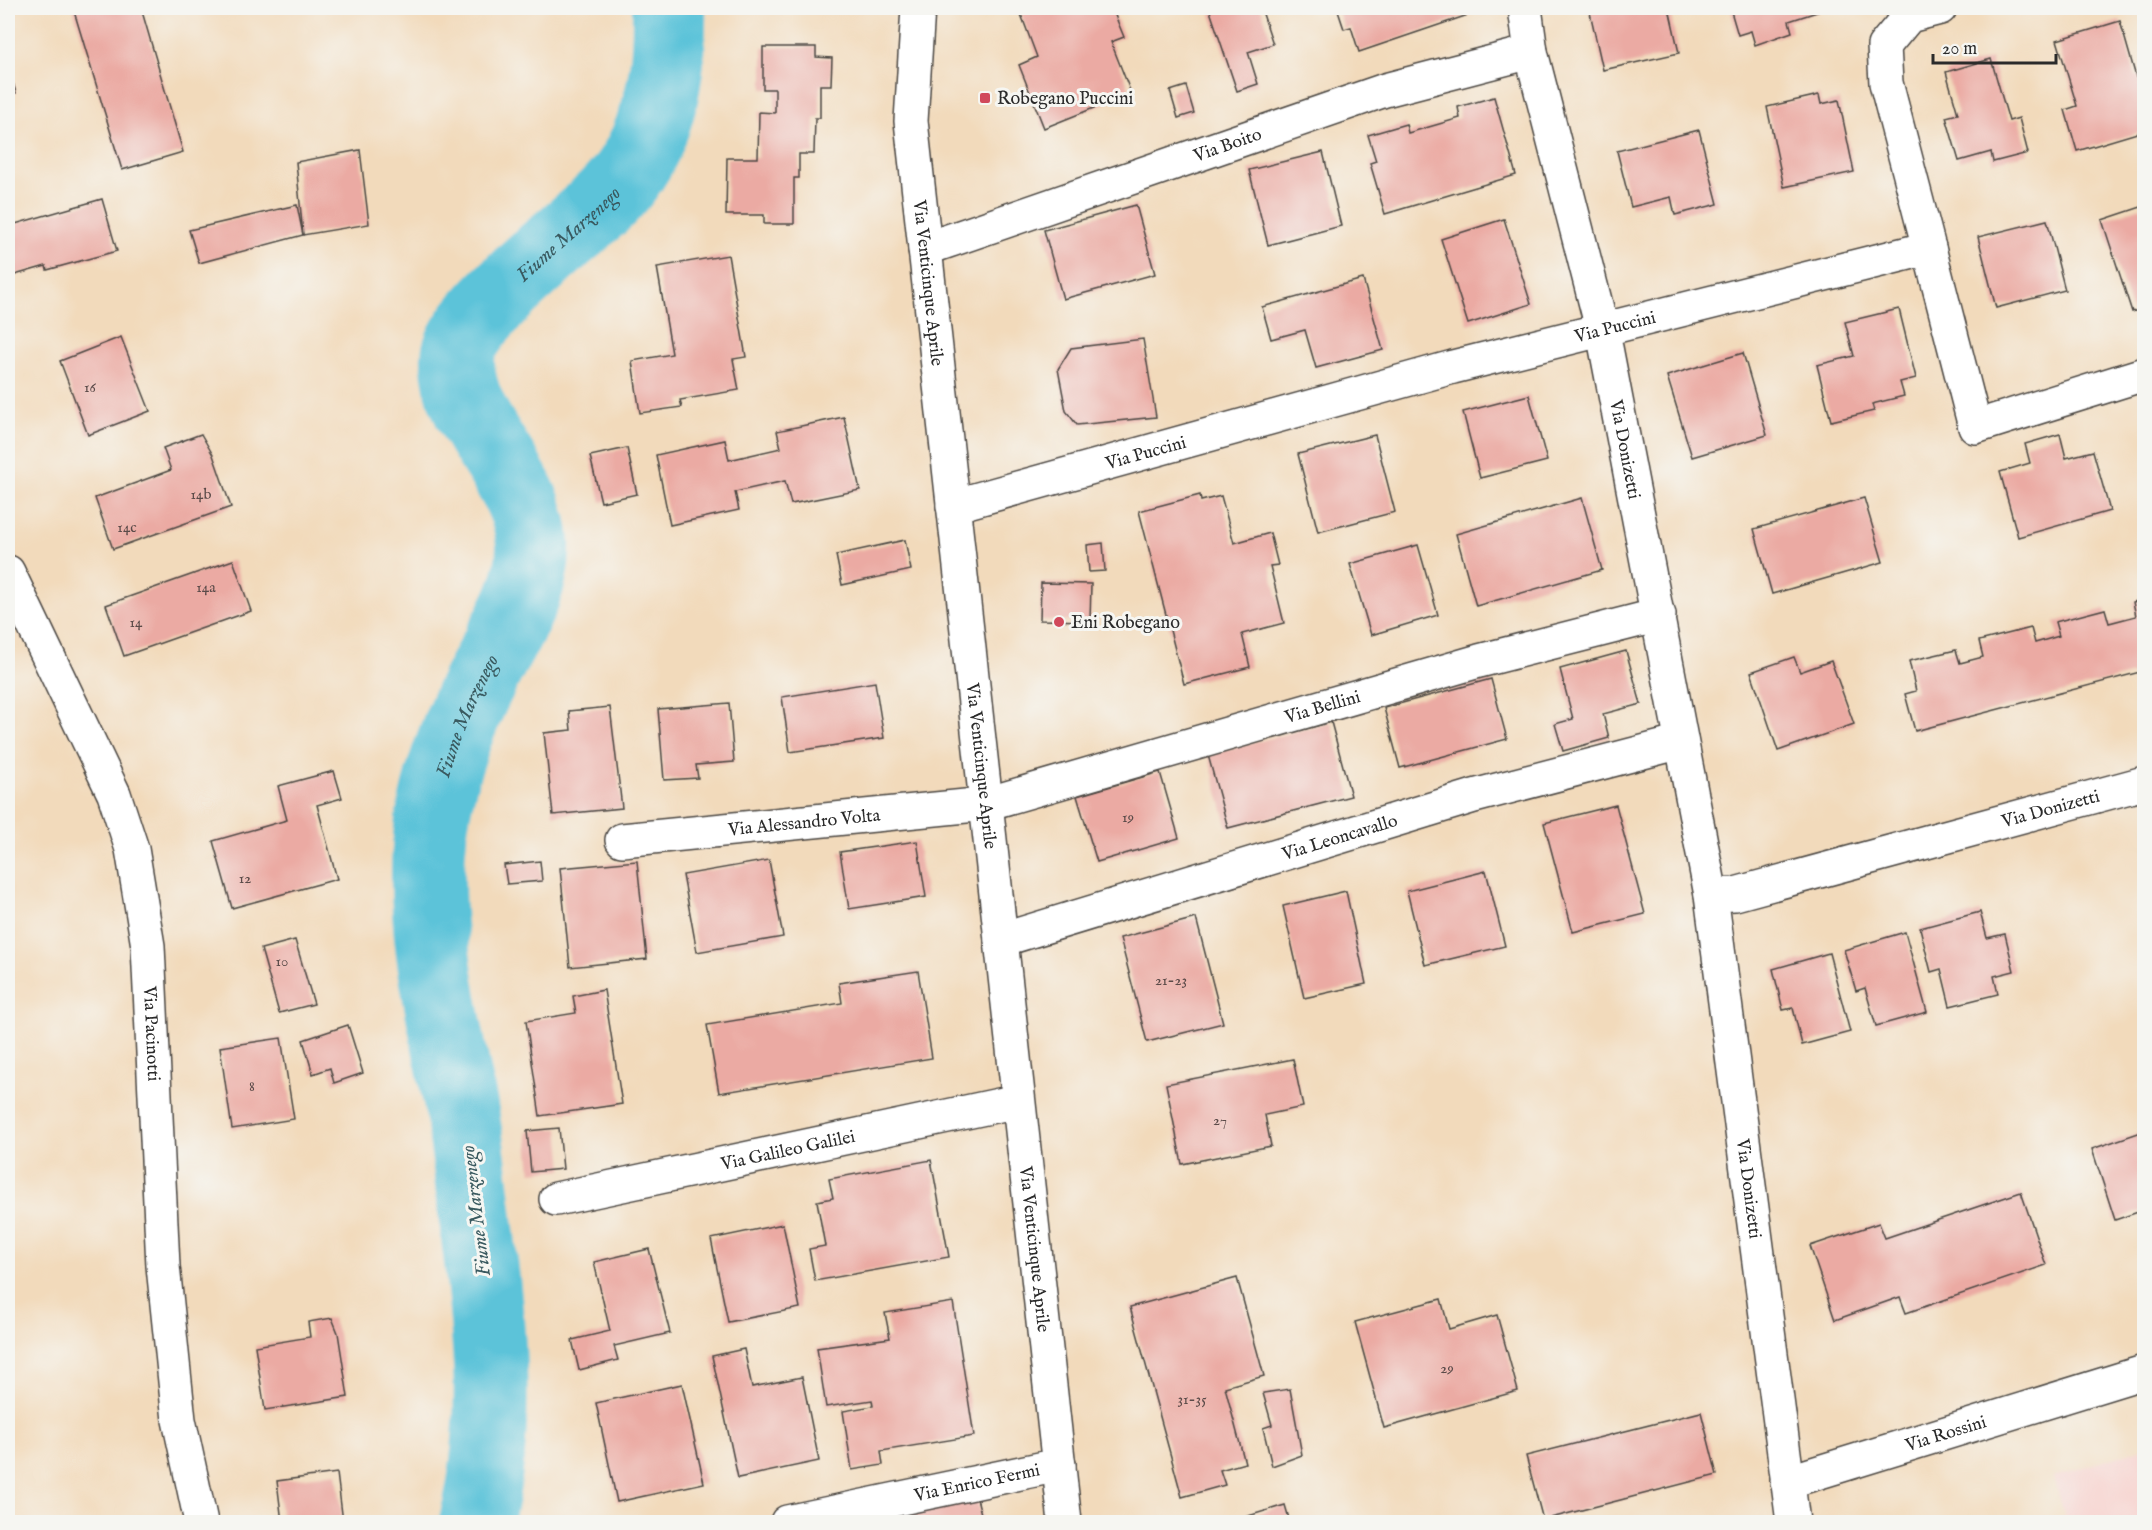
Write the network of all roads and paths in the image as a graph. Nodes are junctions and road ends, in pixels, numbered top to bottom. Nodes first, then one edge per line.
1 (918, 8) edge
2 (1524, 8) edge
3 (1940, 8) edge
4 (1531, 52) junction
5 (1929, 248) junction
6 (925, 249) junction
7 (1603, 332) junction
8 (2145, 374) edge
9 (953, 506) junction
10 (8, 572) edge
11 (1659, 615) junction
12 (1681, 742) junction
13 (2145, 783) edge
14 (986, 804) junction
15 (622, 840) dead end
16 (1711, 895) junction
17 (1001, 940) junction
18 (1018, 1101) junction
19 (556, 1199) dead end
20 (2145, 1372) edge
21 (1059, 1465) junction
22 (1787, 1482) junction
23 (201, 1522) edge
24 (787, 1522) edge
25 (1065, 1522) edge
26 (1793, 1522) edge

1 - 6 street, Via Venticinque Aprile
2 - 4 street, Via Donizetti
3 - 5 street
4 - 6 street, Via Boito
4 - 7 street, Via Donizetti
5 - 7 street, Via Puccini
5 - 8 street
6 - 9 street, Via Venticinque Aprile
7 - 9 street, Via Puccini
7 - 11 street, Via Donizetti
9 - 14 street, Via Venticinque Aprile
10 - 23 street, Via Pacinotti
11 - 12 street, Via Donizetti
11 - 14 street, Via Bellini
12 - 16 street, Via Donizetti
12 - 17 street, Via Leoncavallo
13 - 16 street, Via Donizetti
14 - 15 street, Via Alessandro Volta
14 - 17 street, Via Venticinque Aprile
16 - 22 street, Via Donizetti
17 - 18 street, Via Venticinque Aprile
18 - 19 street, Via Galileo Galilei
18 - 21 street, Via Venticinque Aprile
20 - 22 street, Via Rossini
21 - 24 street, Via Enrico Fermi
21 - 25 street, Via Venticinque Aprile
22 - 26 street

